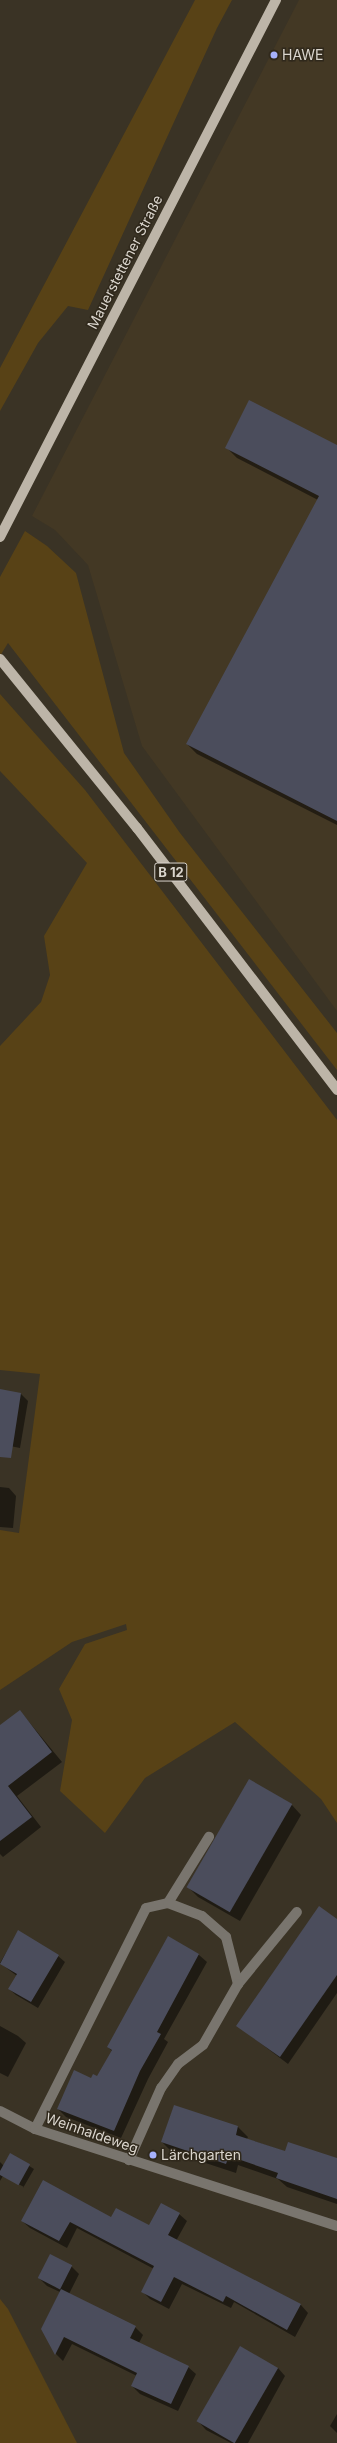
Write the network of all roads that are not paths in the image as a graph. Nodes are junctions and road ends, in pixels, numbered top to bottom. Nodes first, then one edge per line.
1 (276, 0) edge
2 (0, 537) edge
3 (0, 659) edge
4 (337, 1090) edge
5 (209, 1837) dead end
6 (168, 1903) junction
7 (297, 1912) dead end
8 (238, 1984) junction
9 (0, 2111) edge
10 (35, 2129) junction
11 (129, 2160) junction
12 (337, 2226) edge

1 - 2 main road, Mauerstettener Straße
3 - 4 main road, B 12
5 - 6 street
6 - 8 street
6 - 10 street
7 - 8 street
8 - 11 street
9 - 10 street, Weinhaldeweg
10 - 11 street, Weinhaldeweg
11 - 12 street, Weinhaldeweg

